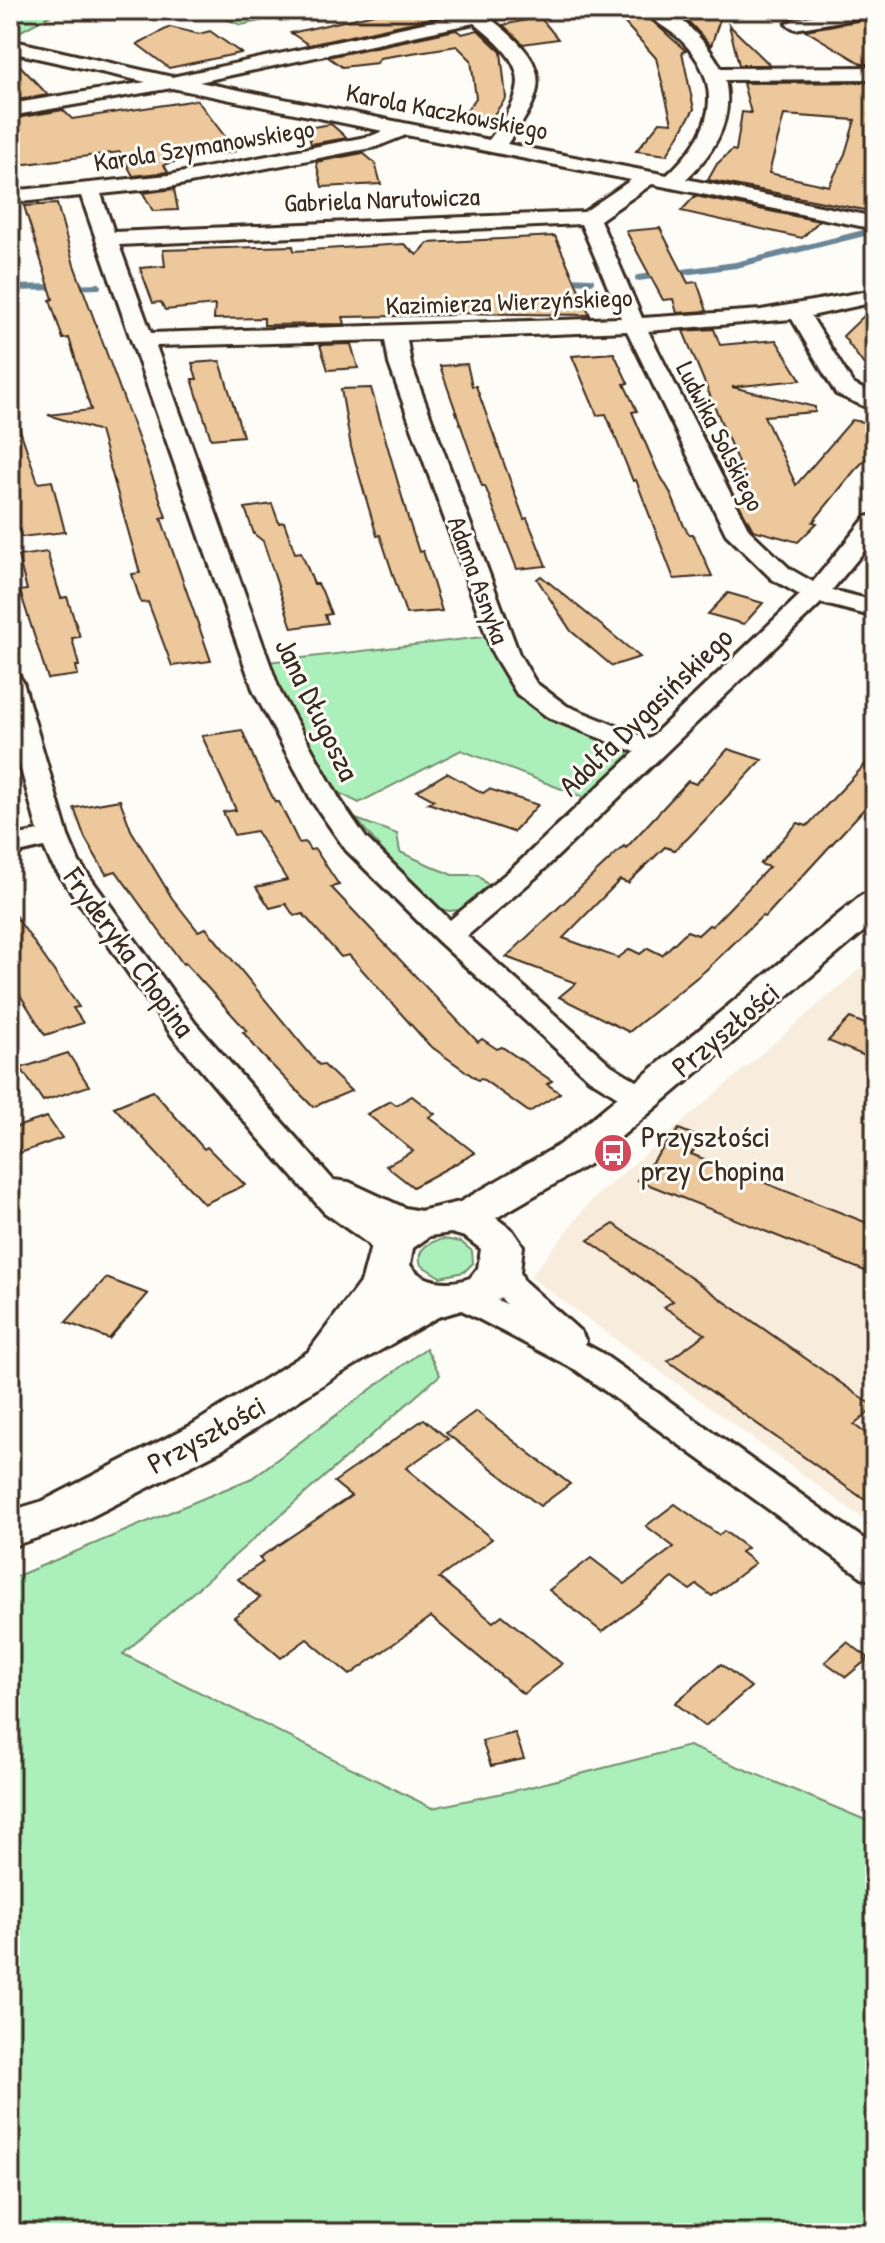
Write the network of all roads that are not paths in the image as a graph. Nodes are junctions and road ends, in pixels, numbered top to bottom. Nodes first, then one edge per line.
1 (509, 10) edge
2 (652, 10) edge
3 (872, 10) edge
4 (477, 17) junction
5 (795, 24) dead end
6 (10, 46) edge
7 (875, 73) edge
8 (716, 74) junction
9 (169, 82) junction
10 (10, 110) edge
11 (403, 129) junction
12 (494, 147) junction
13 (648, 178) junction
14 (671, 182) junction
15 (89, 190) junction
16 (10, 197) edge
17 (589, 218) junction
18 (875, 223) edge
19 (105, 239) junction
20 (875, 296) edge
21 (799, 313) junction
22 (634, 324) junction
23 (395, 334) junction
24 (144, 340) junction
25 (875, 404) edge
26 (875, 522) edge
27 (816, 594) junction
28 (875, 609) edge
29 (10, 682) edge
30 (653, 750) junction
31 (54, 836) junction
32 (10, 846) edge
33 (874, 906) edge
34 (449, 936) junction
35 (642, 1098) junction
36 (575, 1154) junction
37 (319, 1183) junction
38 (438, 1220) junction
39 (502, 1257) junction
40 (390, 1258) junction
41 (454, 1298) junction
42 (588, 1361) junction
43 (320, 1365) junction
44 (131, 1474) junction
45 (10, 1501) edge
46 (10, 1529) edge
47 (875, 1567) edge

1 - 4 street
2 - 8 street
3 - 5 street
4 - 9 street
4 - 12 street
6 - 9 street, Karola Kaczkowskiego
7 - 8 street
8 - 14 street
9 - 10 street
9 - 11 street, Karola Kaczkowskiego
11 - 12 street, Karola Kaczkowskiego
11 - 15 street, Karola Szymanowskiego
12 - 13 street, Karola Kaczkowskiego
13 - 14 street, Karola Kaczkowskiego
13 - 17 street
14 - 18 street, Karola Kaczkowskiego
15 - 16 street, Karola Szymanowskiego
15 - 19 street, Jana Długosza
17 - 19 street, Gabriela Narutowicza
17 - 22 street, Ludwika Solskiego
19 - 24 street, Jana Długosza
20 - 21 street, Kazimierza Wierzyńskiego
21 - 22 street, Kazimierza Wierzyńskiego
21 - 25 street
22 - 23 street, Kazimierza Wierzyńskiego
22 - 27 street, Ludwika Solskiego
23 - 24 street, Kazimierza Wierzyńskiego
23 - 30 street, Adama Asnyka
24 - 34 street, Jana Długosza
26 - 27 street, Adolfa Dygasińskiego
27 - 28 street, Ludwika Solskiego
27 - 30 street, Adolfa Dygasińskiego
29 - 31 street, Fryderyka Chopina
30 - 34 street, Adolfa Dygasińskiego
31 - 32 street
31 - 37 street, Fryderyka Chopina
33 - 35 street, Przyszłości
34 - 35 street, Jana Długosza
35 - 36 street, Przyszłości
36 - 38 street, Przyszłości
36 - 39 street, Przyszłości
37 - 38 street, Fryderyka Chopina
37 - 40 street, Fryderyka Chopina
38 - 39 street
38 - 40 street
39 - 41 street
39 - 42 street
40 - 41 street
40 - 43 street, Przyszłości
41 - 42 street
41 - 43 street, Przyszłości
42 - 47 street
43 - 44 street, Przyszłości
44 - 45 street, Przyszłości
44 - 46 street, Przyszłości

